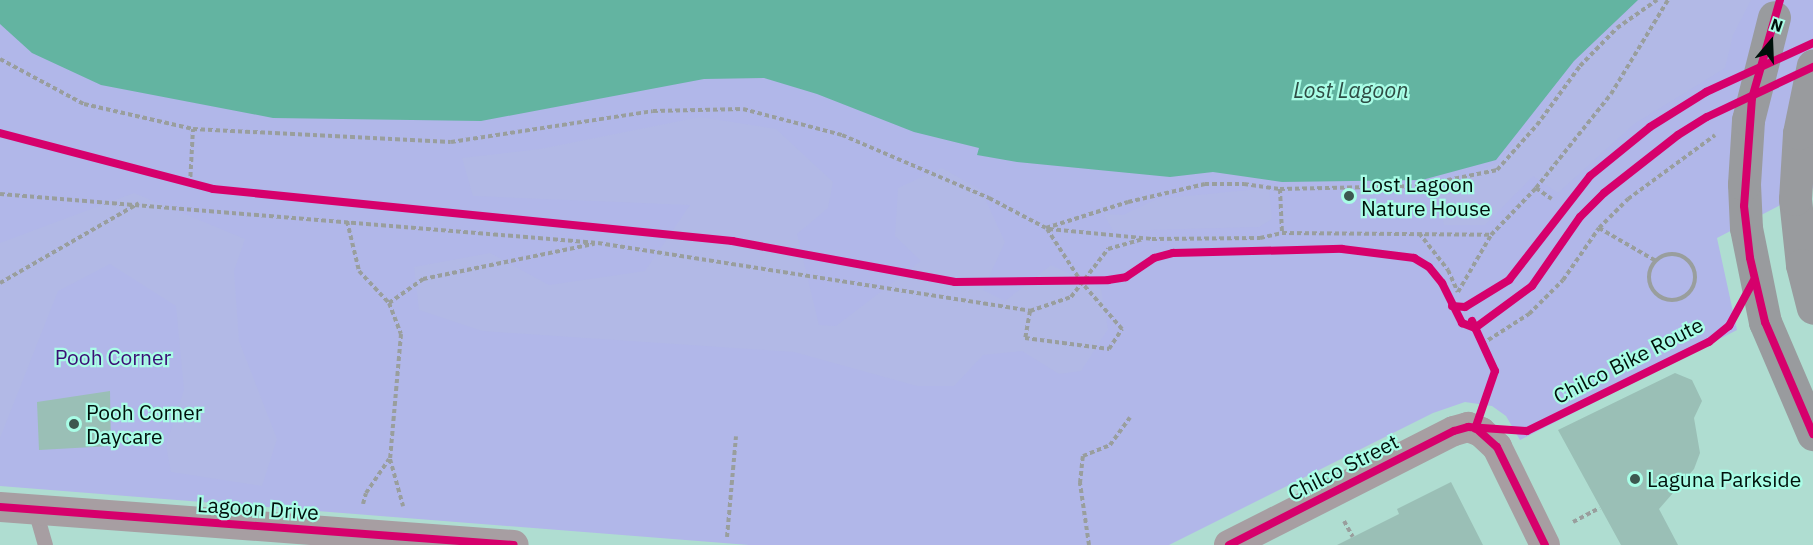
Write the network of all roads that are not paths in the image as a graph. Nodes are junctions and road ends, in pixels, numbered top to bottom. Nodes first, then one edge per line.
1 (1777, 8) edge
2 (1813, 65) edge
3 (1813, 306) edge
4 (1813, 434) edge
5 (0, 507) edge
6 (34, 510) junction
7 (1234, 544) edge
8 (45, 545) edge
9 (514, 545) edge
10 (1545, 545) edge

1 - 4 highway, bridge
2 - 3 highway, bridge
5 - 6 street, Lagoon Drive
6 - 8 lane
6 - 9 street, Lagoon Drive
7 - 10 street, Chilco Street

